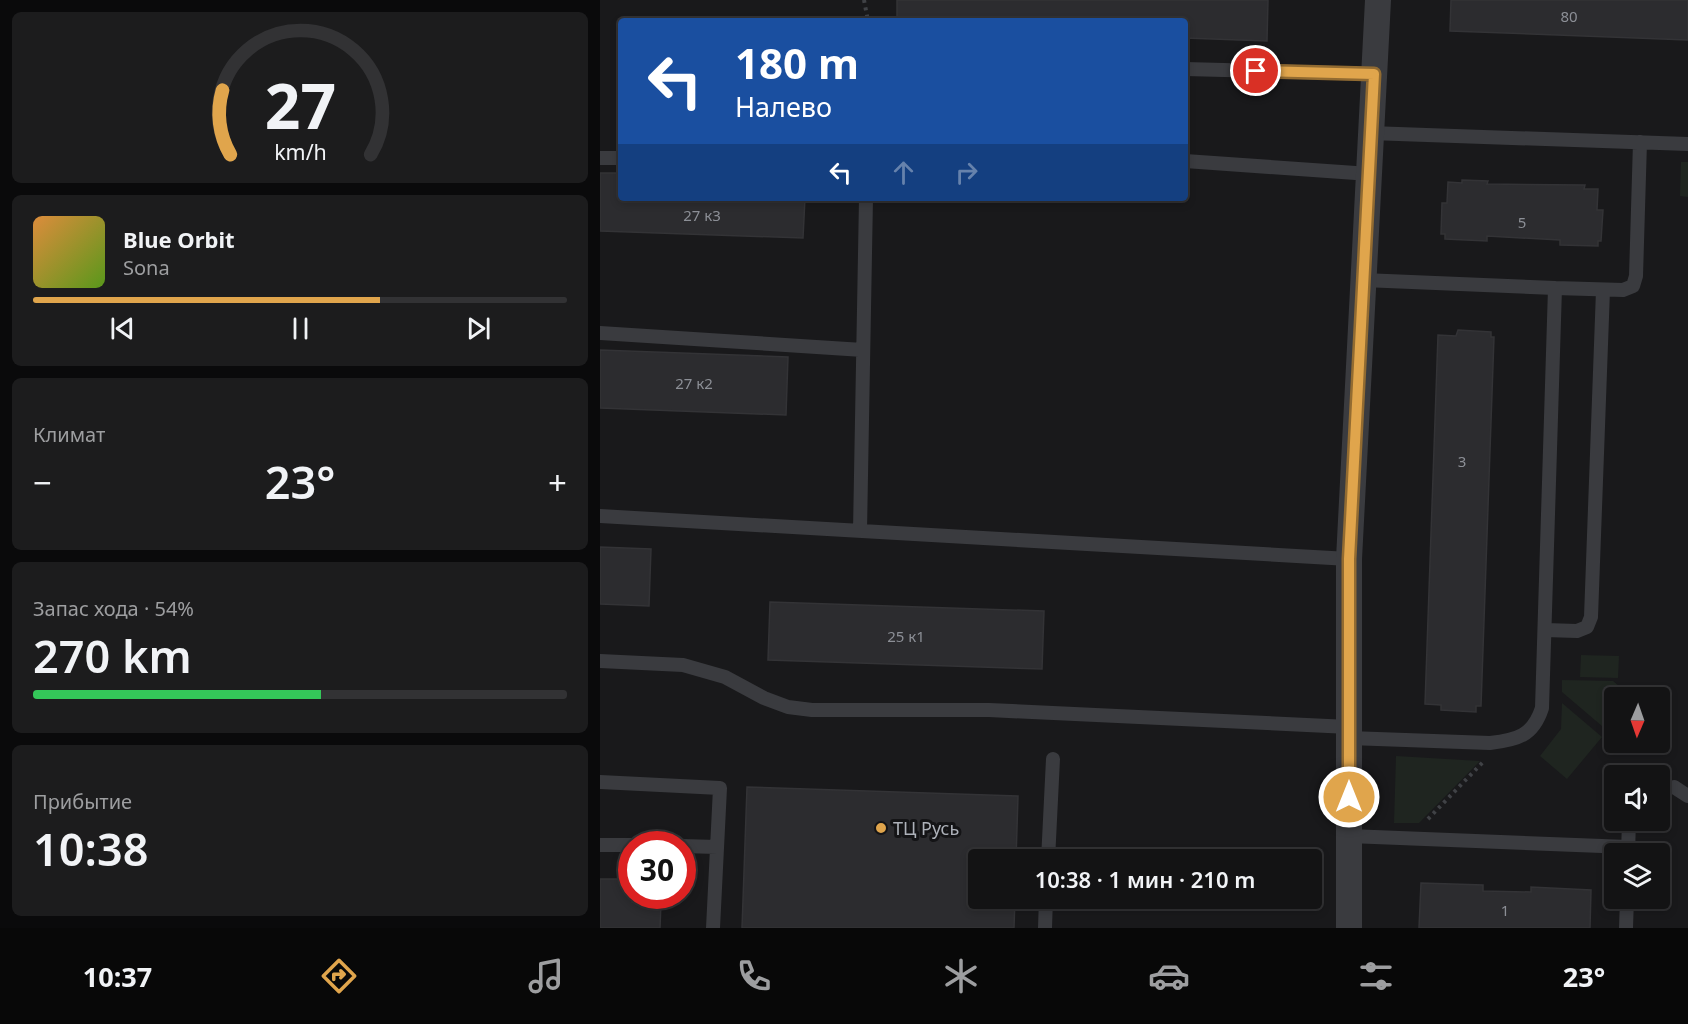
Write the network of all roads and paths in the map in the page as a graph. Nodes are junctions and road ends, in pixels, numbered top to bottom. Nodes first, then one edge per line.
1 (864, 0) edge
2 (1378, 0) edge
3 (867, 18) edge
4 (1188, 69) edge
5 (1374, 74) junction
6 (1370, 133) junction
7 (1640, 142) junction
8 (1688, 144) edge
9 (600, 158) edge
10 (618, 158) edge
11 (1188, 161) edge
12 (1370, 174) junction
13 (866, 201) edge
14 (1363, 280) junction
15 (1555, 288) junction
16 (1603, 290) junction
17 (600, 333) edge
18 (863, 350) junction
19 (600, 516) edge
20 (860, 531) junction
21 (1349, 559) junction
22 (1545, 630) junction
23 (600, 661) edge
24 (1349, 733) junction
25 (1503, 742) junction
26 (1053, 759) dead end
27 (600, 782) edge
28 (1674, 787) dead end
29 (1688, 796) edge
30 (1349, 836) junction
31 (1409, 838) junction
32 (600, 845) edge
33 (618, 845) edge
34 (696, 846) edge
35 (717, 847) junction
36 (1049, 849) edge
37 (1604, 849) edge
38 (1046, 909) edge
39 (1627, 909) edge
40 (714, 928) edge
41 (1045, 928) edge
42 (1349, 928) edge
43 (1626, 928) edge

1 - 3 path
2 - 5 street
4 - 5 lane
5 - 6 street
6 - 7 lane
6 - 12 street
7 - 8 lane
7 - 16 lane
9 - 10 lane
11 - 12 lane
12 - 14 street
13 - 18 lane
14 - 15 lane
14 - 21 street
15 - 16 lane
15 - 22 lane
16 - 22 lane
17 - 18 lane
18 - 20 lane
19 - 20 lane
20 - 21 lane
21 - 24 street
22 - 25 lane
23 - 24 lane
24 - 25 lane
24 - 30 street
25 - 31 path
26 - 36 lane
27 - 35 lane
28 - 29 lane
30 - 31 lane
30 - 42 street
31 - 37 lane
32 - 33 lane
34 - 35 lane
35 - 40 lane
38 - 41 lane
39 - 43 lane

